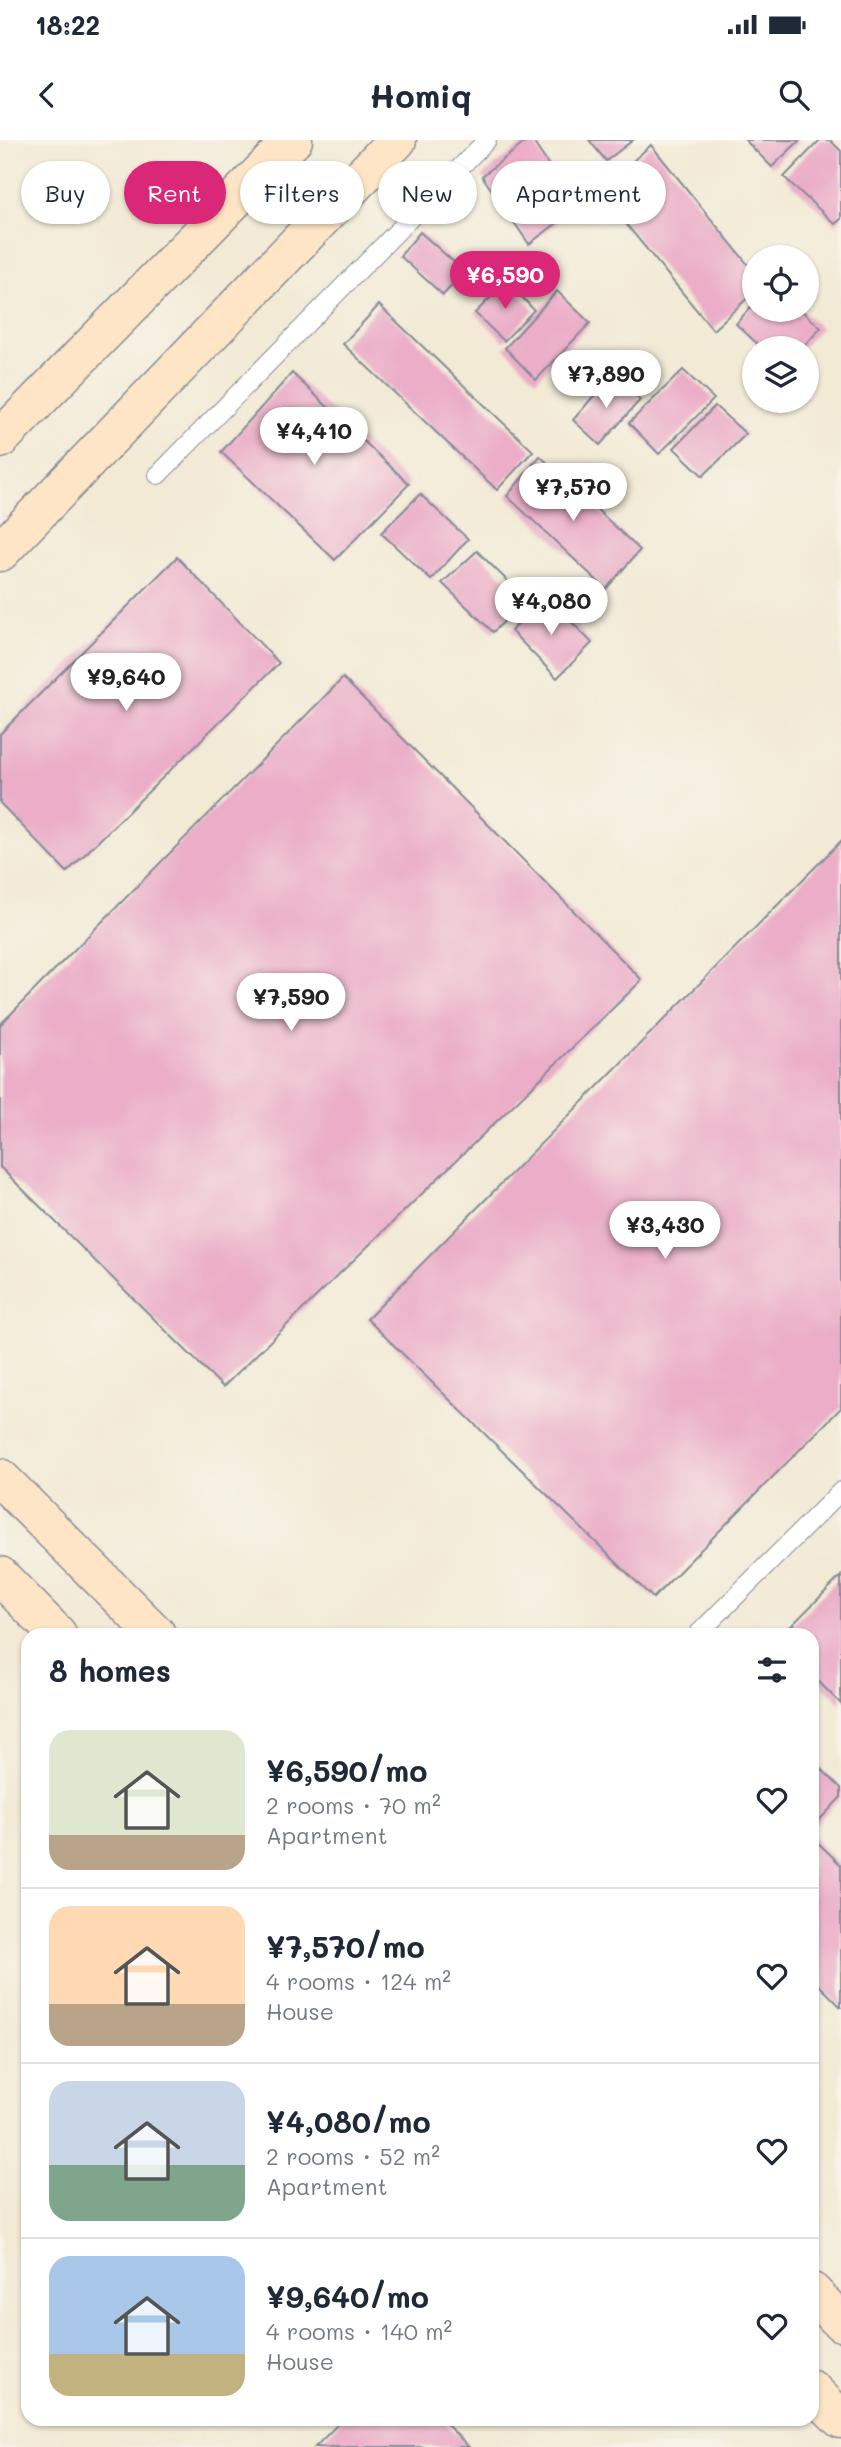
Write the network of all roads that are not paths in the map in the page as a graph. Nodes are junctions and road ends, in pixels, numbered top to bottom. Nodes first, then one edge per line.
1 (292, 140) edge
2 (397, 140) edge
3 (487, 140) edge
4 (0, 439) edge
5 (158, 475) dead end
6 (0, 552) edge
7 (0, 1478) edge
8 (841, 1491) edge
9 (0, 1576) edge
10 (51, 1628) edge
11 (150, 1628) edge
12 (704, 1628) edge
13 (819, 2299) edge
14 (841, 2322) edge
15 (819, 2397) edge
16 (841, 2418) edge

1 - 4 main road
2 - 6 main road
3 - 5 lane
7 - 11 main road
8 - 12 lane
9 - 10 main road
13 - 14 main road
15 - 16 main road

